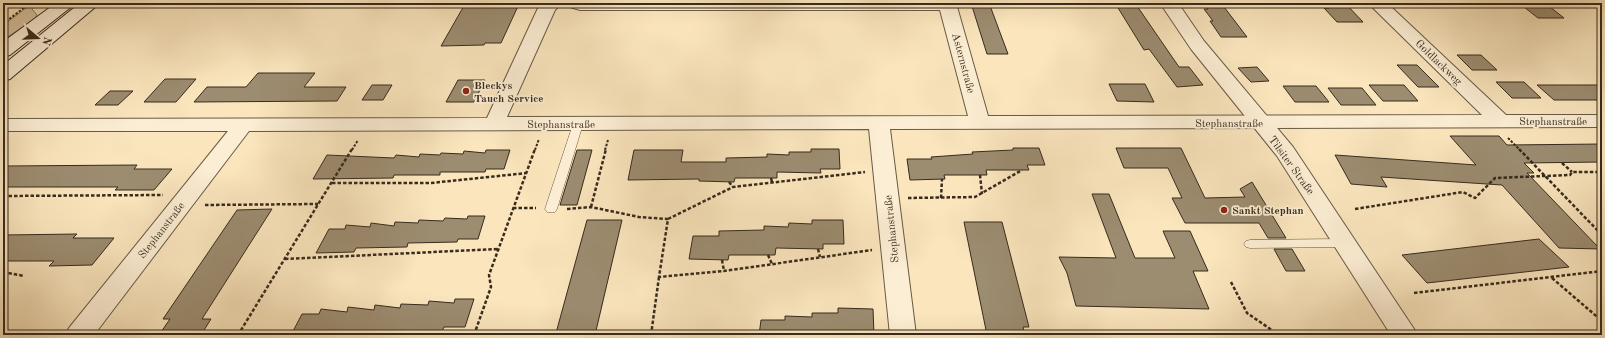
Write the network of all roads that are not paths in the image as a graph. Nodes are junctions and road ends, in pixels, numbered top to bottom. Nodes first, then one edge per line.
1 (67, 3) edge
2 (91, 3) edge
3 (553, 3) edge
4 (576, 3) edge
5 (1169, 3) edge
6 (1377, 3) edge
7 (740, 4) edge
8 (948, 4) edge
9 (3, 51) edge
10 (3, 75) edge
11 (1500, 121) junction
12 (1602, 121) edge
13 (879, 123) junction
14 (980, 123) junction
15 (1260, 123) junction
16 (494, 124) junction
17 (578, 124) junction
18 (3, 125) edge
19 (243, 125) junction
20 (551, 209) road end
21 (1346, 243) junction
22 (1250, 244) dead end
23 (79, 335) edge
24 (903, 335) edge
25 (1405, 335) edge

1 - 9 street
2 - 10 street
3 - 16 street
4 - 7 street
5 - 15 street, Tilsiter Straße
6 - 11 street, Goldlackweg
7 - 8 street
8 - 14 street, Asternstraße
11 - 12 street, Stephanstraße
11 - 15 street, Stephanstraße
13 - 14 street, Stephanstraße
13 - 17 street, Stephanstraße
13 - 24 street, Stephanstraße
14 - 15 street, Stephanstraße
15 - 21 street, Tilsiter Straße
16 - 17 street, Stephanstraße
16 - 19 street, Stephanstraße
17 - 20 lane
18 - 19 street, Stephanstraße
19 - 23 street, Stephanstraße
21 - 22 lane
21 - 25 street, Tilsiter Straße

